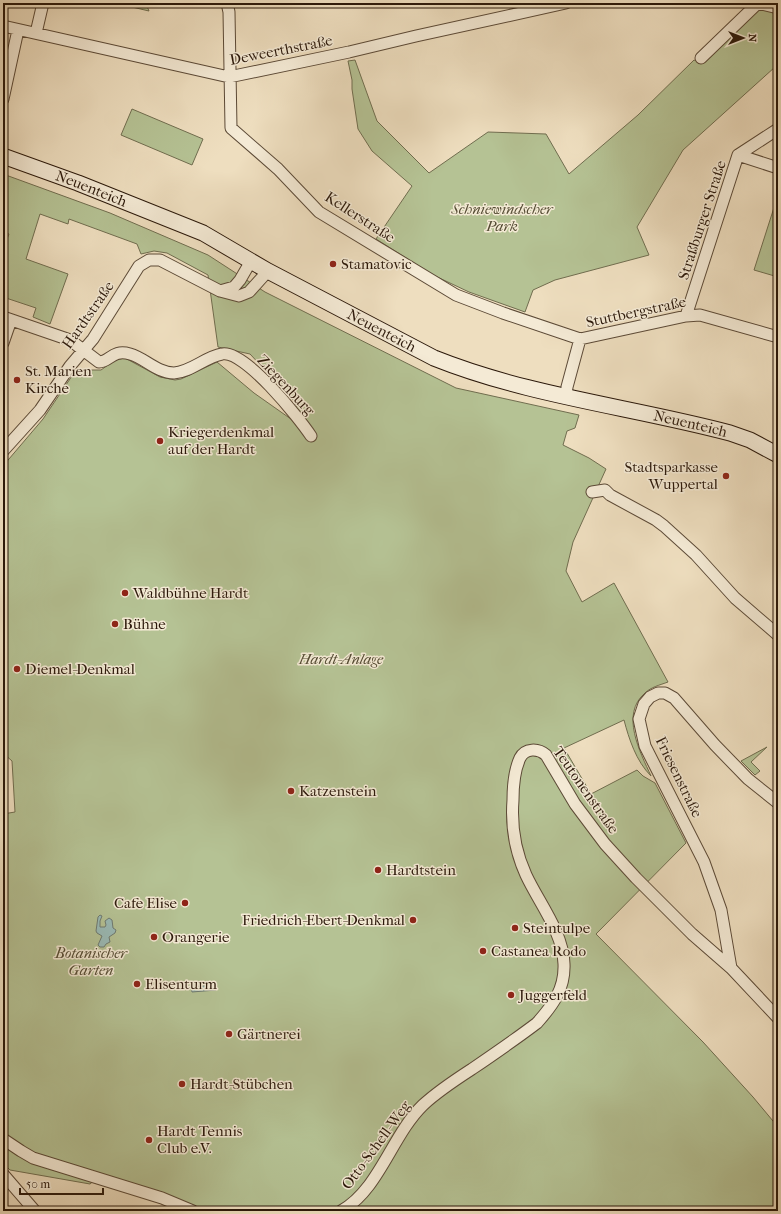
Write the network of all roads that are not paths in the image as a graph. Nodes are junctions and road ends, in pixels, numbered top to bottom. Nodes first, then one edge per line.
1 (43, 3) edge
2 (227, 3) edge
3 (566, 3) edge
4 (758, 3) edge
5 (524, 7) edge
6 (778, 8) edge
7 (3, 26) edge
8 (18, 30) junction
9 (36, 33) junction
10 (701, 58) dead end
11 (229, 77) junction
12 (3, 99) edge
13 (778, 129) edge
14 (738, 155) junction
15 (3, 156) edge
16 (778, 168) edge
17 (251, 261) junction
18 (268, 271) junction
19 (220, 291) junction
20 (686, 316) junction
21 (7, 318) edge
22 (778, 337) edge
23 (580, 339) junction
24 (3, 343) edge
25 (84, 350) junction
26 (566, 397) junction
27 (311, 436) dead end
28 (3, 451) edge
29 (778, 455) edge
30 (592, 492) dead end
31 (778, 634) edge
32 (778, 803) edge
33 (731, 968) junction
34 (778, 1018) edge
35 (493, 1055) joint
36 (3, 1139) edge
37 (3, 1174) edge
38 (35, 1211) edge
39 (193, 1211) edge
40 (341, 1211) edge

1 - 9 street
2 - 11 street
3 - 5 street, Deweerthstraße
4 - 6 street
4 - 10 street
5 - 11 street, Deweerthstraße
7 - 8 street, Deweerthstraße
8 - 9 street, Deweerthstraße
8 - 12 street
9 - 11 street, Deweerthstraße
11 - 23 street, Kellerstraße
13 - 14 street, Straßburger Straße
14 - 16 street
14 - 20 street, Straßburger Straße
15 - 17 street, Neuenteich
17 - 18 street, Neuenteich
17 - 19 street
18 - 19 street, Hardtstraße
18 - 26 street, Neuenteich
19 - 25 street, Hardtstraße
20 - 22 street, Stuttbergstraße
20 - 23 street, Stuttbergstraße
21 - 24 street
21 - 25 street
23 - 26 street, Stuttbergstraße
25 - 27 street, Ziegenburg
25 - 28 street, Hardtstraße
26 - 29 street, Neuenteich
30 - 31 street
32 - 33 street, Friesenstraße
33 - 34 street, Teutonenstraße
33 - 35 street, Teutonenstraße
35 - 40 street, Otto-Schell-Weg
36 - 39 street
37 - 38 street

